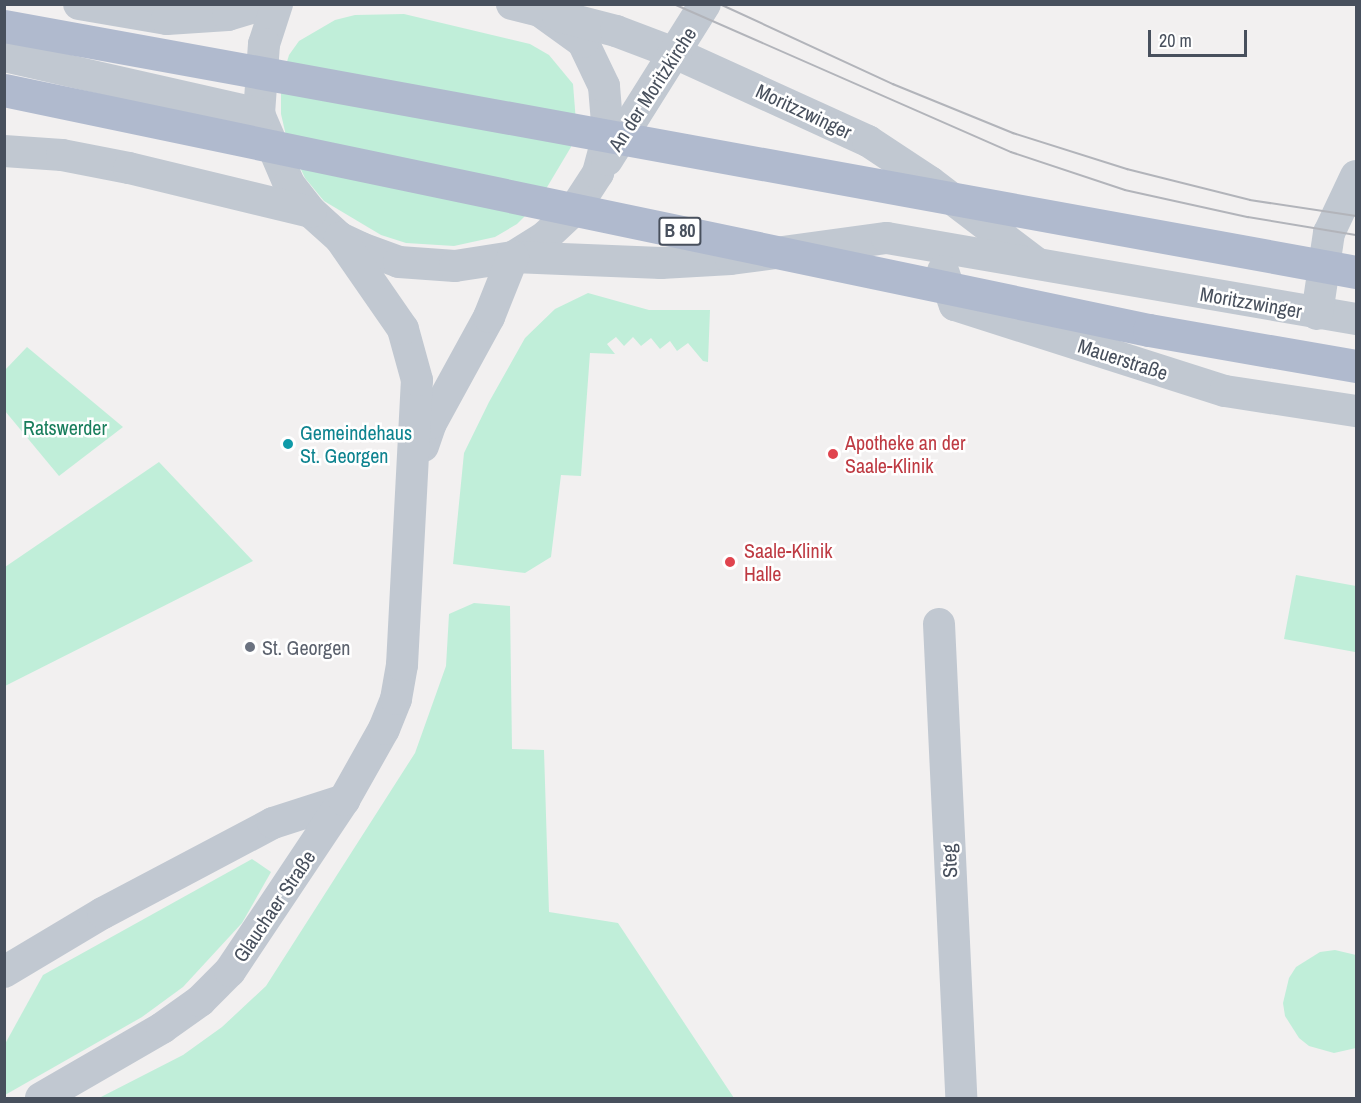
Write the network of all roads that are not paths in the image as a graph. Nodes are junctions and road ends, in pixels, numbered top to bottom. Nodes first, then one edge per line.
1 (79, 4) edge
2 (264, 4) edge
3 (277, 4) edge
4 (705, 4) edge
5 (526, 8) edge
6 (615, 18) edge
7 (4, 26) edge
8 (677, 54) junction
9 (4, 56) edge
10 (604, 86) junction
11 (4, 90) edge
12 (259, 114) junction
13 (4, 151) edge
14 (598, 173) junction
15 (1356, 176) edge
16 (311, 212) junction
17 (340, 238) junction
18 (934, 245) junction
19 (513, 257) junction
20 (1040, 266) junction
21 (1356, 272) edge
22 (1317, 314) junction
23 (1356, 319) edge
24 (1356, 366) edge
25 (1356, 411) edge
26 (415, 468) junction
27 (939, 624) dead end
28 (344, 800) junction
29 (4, 972) edge
30 (41, 1098) edge
31 (961, 1098) edge

1 - 2 street
3 - 12 street
4 - 8 street, An der Moritzkirche
5 - 6 street, Moritzzwinger
5 - 10 street
6 - 8 street, Moritzzwinger
6 - 10 street
7 - 21 main road, bridge
8 - 14 street, An der Moritzkirche
8 - 20 street, Moritzzwinger
9 - 12 street
10 - 14 street
11 - 24 main road, B 80, bridge
12 - 16 street
13 - 16 street
14 - 19 street, An der Moritzkirche
15 - 22 street
16 - 17 street
17 - 19 street, Moritzzwinger
17 - 26 street
18 - 19 street, Moritzzwinger
18 - 20 street, Moritzzwinger
18 - 25 street, Mauerstraße
19 - 26 street
20 - 22 street, Moritzzwinger
22 - 23 street, Moritzzwinger
26 - 28 street, Glauchaer Straße
27 - 31 street, Steg
28 - 29 street
28 - 30 street, Glauchaer Straße

